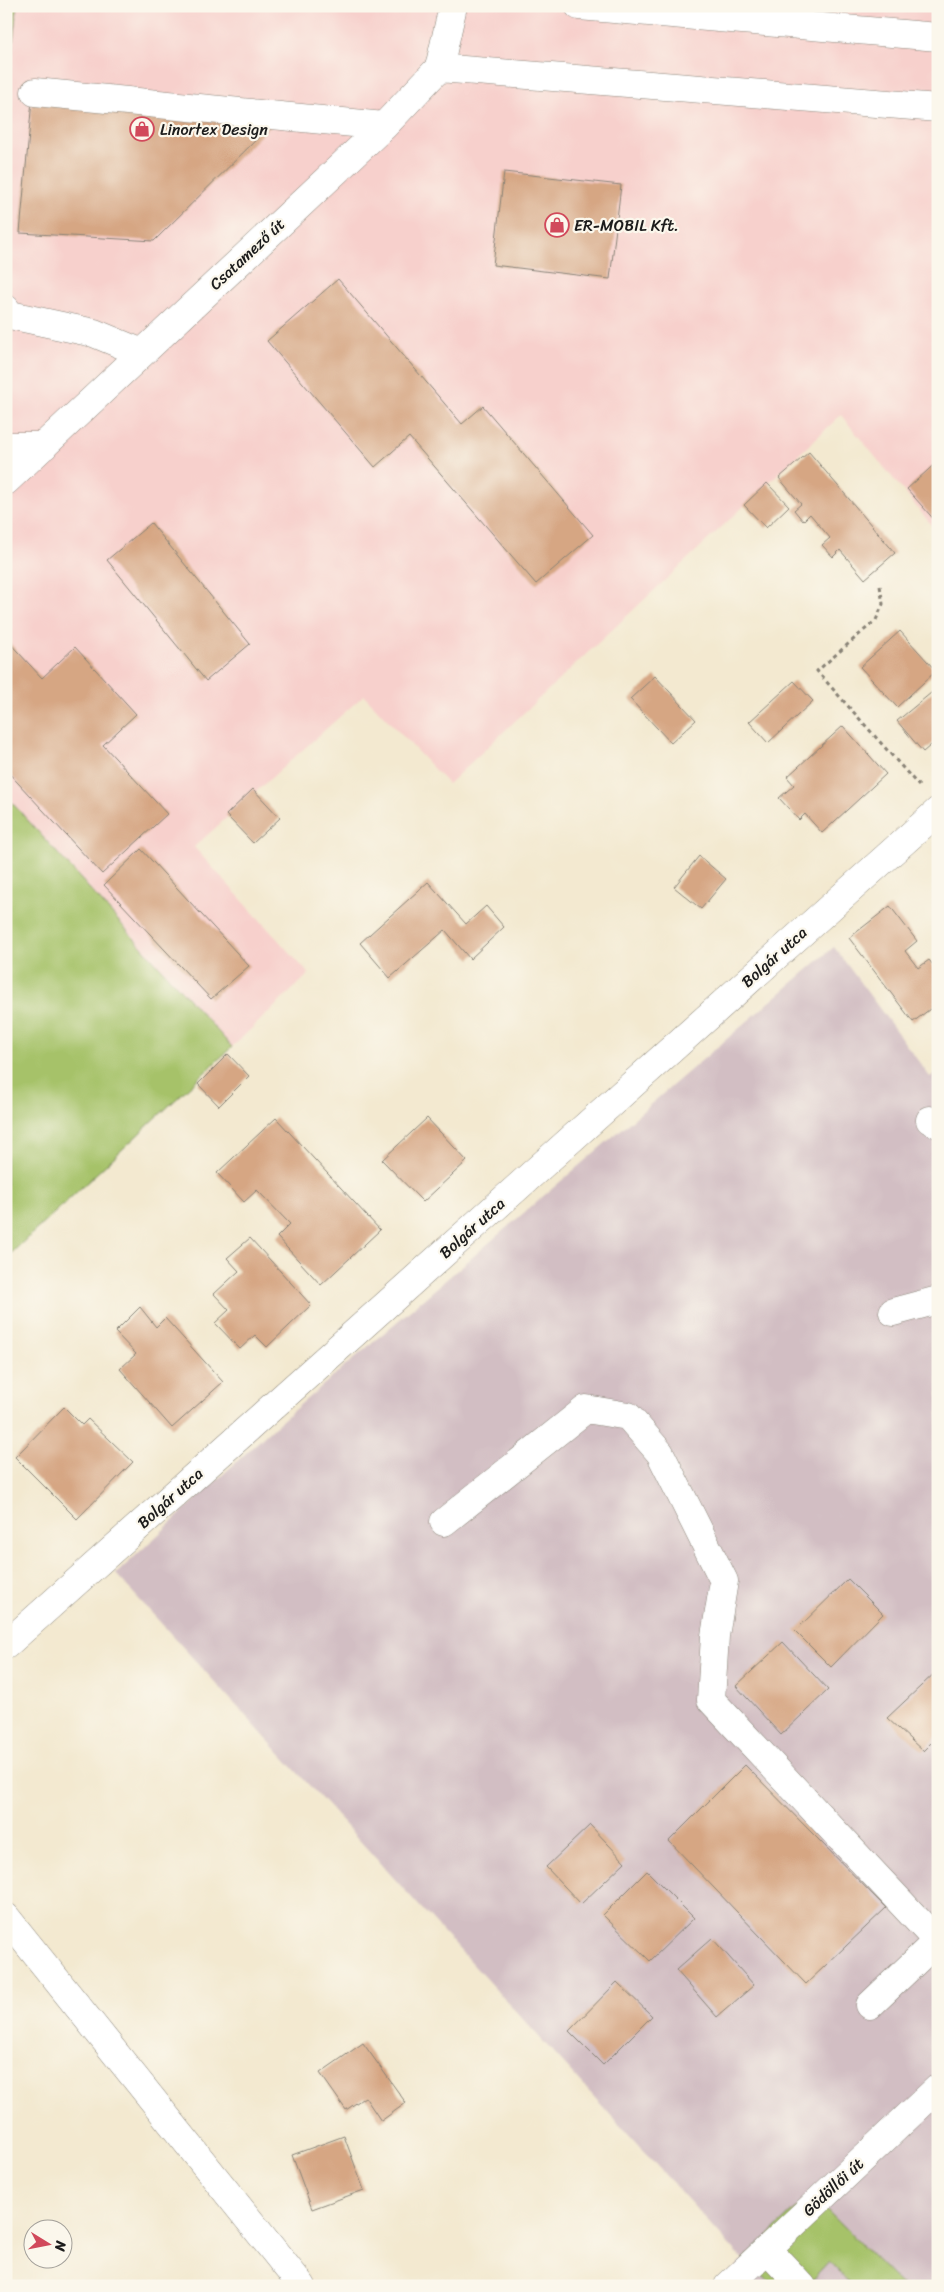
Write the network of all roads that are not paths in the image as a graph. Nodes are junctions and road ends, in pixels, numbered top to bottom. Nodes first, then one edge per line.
1 (453, 6) edge
2 (579, 6) edge
3 (719, 12) edge
4 (777, 15) edge
5 (938, 37) edge
6 (439, 68) junction
7 (35, 92) dead end
8 (938, 108) edge
9 (384, 126) junction
10 (8, 313) edge
11 (142, 353) junction
12 (6, 446) edge
13 (44, 446) junction
14 (6, 481) edge
15 (931, 802) edge
16 (938, 1300) edge
17 (893, 1312) dead end
18 (444, 1522) dead end
19 (6, 1645) edge
20 (6, 1917) edge
21 (937, 1942) edge
22 (870, 2005) dead end
23 (938, 2088) edge
24 (767, 2249) junction
25 (302, 2286) edge
26 (728, 2286) edge
27 (802, 2286) edge

1 - 6 street
2 - 3 street
3 - 4 street
4 - 5 street
6 - 8 street
6 - 9 street, Csatamező út
7 - 9 street
9 - 11 street, Csatamező út
10 - 11 street
11 - 13 street, Csatamező út
12 - 13 street
13 - 14 street, Csatamező út
15 - 19 street, Bolgár utca
16 - 17 street
18 - 21 street
20 - 25 street
21 - 22 street
23 - 24 street, Gödöllői út
24 - 26 street, Gödöllői út
24 - 27 street

